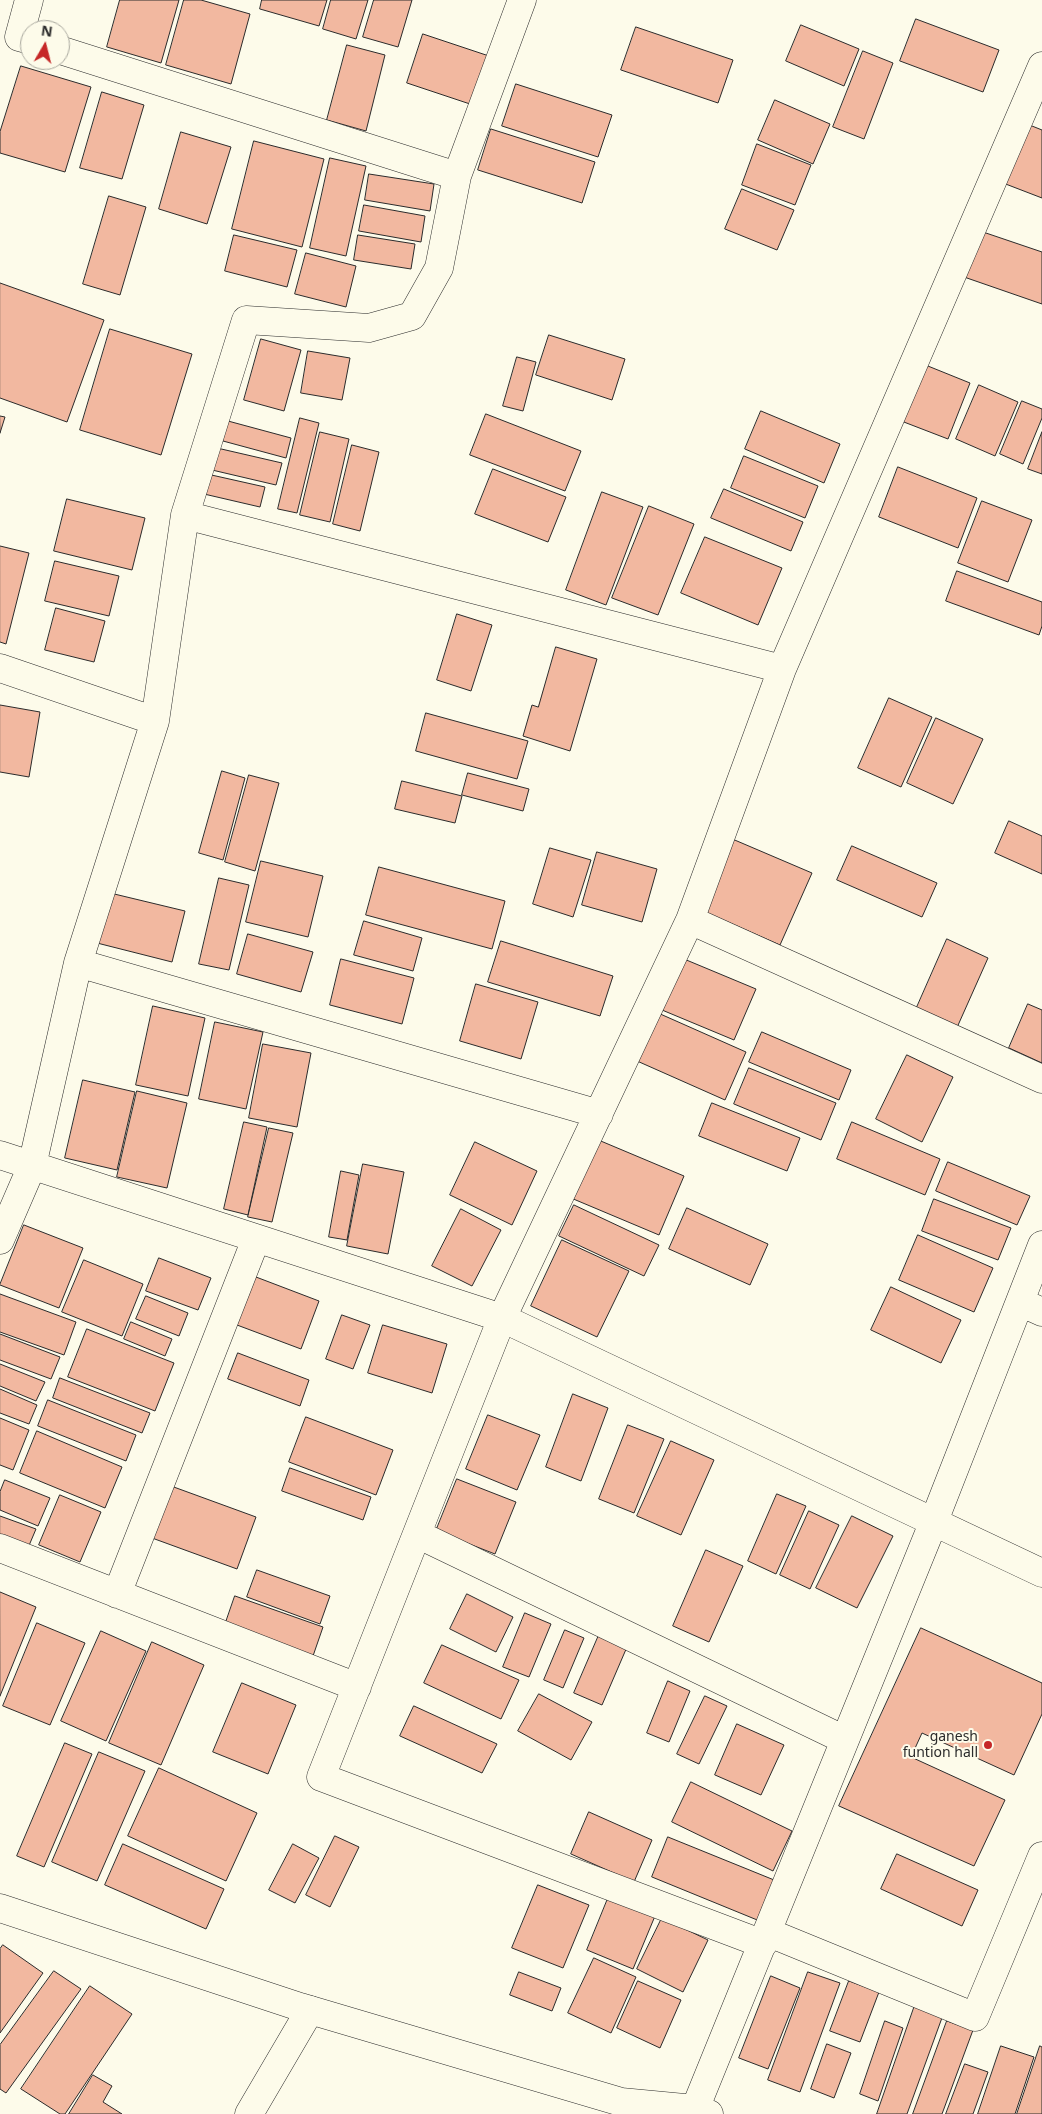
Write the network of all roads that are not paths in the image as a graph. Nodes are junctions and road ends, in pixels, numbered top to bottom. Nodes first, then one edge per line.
1 (29, 0) edge
2 (522, 0) edge
3 (23, 20) edge
4 (70, 53) edge
5 (1042, 66) edge
6 (457, 176) junction
7 (184, 515) junction
8 (0, 668) edge
9 (782, 670) junction
10 (156, 721) junction
11 (690, 920) junction
12 (78, 963) junction
13 (1042, 1079) edge
14 (599, 1114) junction
15 (0, 1156) edge
16 (32, 1166) junction
17 (256, 1239) junction
18 (0, 1240) edge
19 (1042, 1245) edge
20 (1031, 1307) edge
21 (502, 1318) junction
22 (934, 1521) junction
23 (417, 1534) junction
24 (0, 1548) edge
25 (1042, 1572) edge
26 (117, 1594) junction
27 (357, 1687) junction
28 (845, 1740) junction
29 (1042, 1856) edge
30 (0, 1908) edge
31 (765, 1938) junction
32 (310, 2010) junction
33 (702, 2112) edge
34 (250, 2114) edge

1 - 3 street
2 - 6 street
4 - 6 street
5 - 9 street
6 - 7 street
7 - 9 street
7 - 10 street
8 - 10 street
9 - 11 street
10 - 12 street
11 - 13 street
11 - 14 street
12 - 14 street
12 - 16 street
14 - 21 street
15 - 16 street
16 - 17 street
16 - 18 street
17 - 21 street
17 - 26 street
19 - 20 street
20 - 22 street
21 - 22 street
21 - 23 street
22 - 25 street
22 - 28 street
23 - 27 street
23 - 28 street
24 - 26 street
26 - 27 street
27 - 31 street
28 - 31 street
29 - 31 street
30 - 32 street
31 - 33 street
32 - 33 street
32 - 34 street

